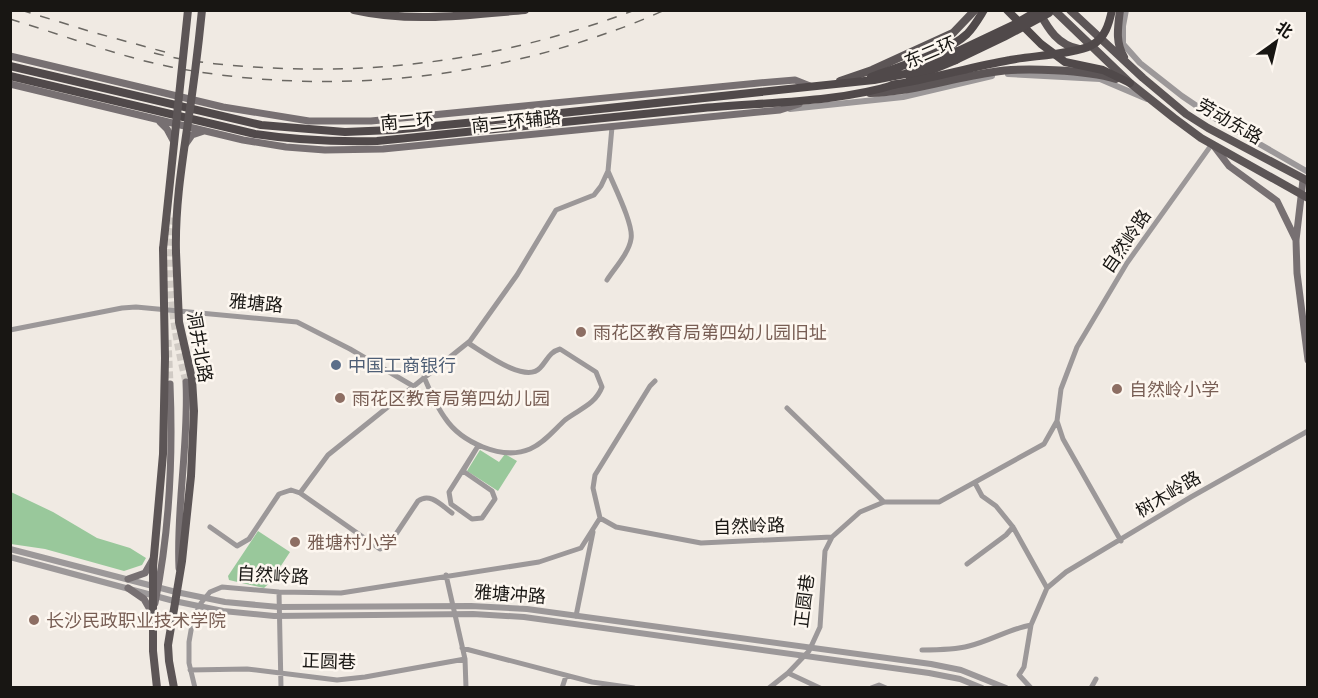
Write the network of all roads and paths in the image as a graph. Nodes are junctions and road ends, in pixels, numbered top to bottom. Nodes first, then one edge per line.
1 (188, 10) edge
2 (202, 10) edge
3 (354, 10) edge
4 (525, 10) edge
5 (975, 10) edge
6 (984, 10) edge
7 (1007, 10) edge
8 (1039, 10) edge
9 (1053, 10) edge
10 (1070, 10) edge
11 (1077, 10) edge
12 (1105, 10) edge
13 (1112, 10) edge
14 (1120, 10) edge
15 (1126, 10) edge
16 (1090, 28) junction
17 (1106, 30) junction
18 (1123, 44) junction
19 (1082, 50) junction
20 (10, 56) edge
21 (10, 66) edge
22 (10, 76) edge
23 (1143, 78) junction
24 (855, 82) junction
25 (1130, 83) junction
26 (10, 84) edge
27 (828, 84) junction
28 (892, 85) junction
29 (810, 86) junction
30 (860, 94) junction
31 (813, 99) junction
32 (1150, 100) junction
33 (780, 110) junction
34 (158, 120) junction
35 (612, 126) junction
36 (207, 131) junction
37 (1212, 144) junction
38 (608, 171) junction
39 (1308, 172) edge
40 (1305, 181) edge
41 (1304, 196) edge
42 (1296, 240) junction
43 (607, 280) dead end
44 (165, 310) junction
45 (178, 311) junction
46 (10, 330) edge
47 (468, 343) junction
48 (1308, 360) edge
49 (424, 377) junction
50 (655, 381) dead end
51 (186, 382) tunnel mouth
52 (170, 384) tunnel mouth
53 (413, 386) junction
54 (788, 408) dead end
55 (1057, 422) junction
56 (1308, 430) edge
57 (478, 446) junction
58 (463, 471) junction
59 (975, 483) junction
60 (300, 493) junction
61 (884, 502) junction
62 (452, 513) dead end
63 (600, 518) junction
64 (1013, 526) junction
65 (210, 527) dead end
66 (593, 531) junction
67 (832, 537) junction
68 (1121, 541) junction
69 (10, 549) edge
70 (10, 557) edge
71 (153, 557) junction
72 (968, 564) dead end
73 (446, 575) junction
74 (179, 576) junction
75 (128, 583) junction
76 (1047, 588) junction
77 (155, 591) junction
78 (176, 592) junction
79 (279, 592) junction
80 (205, 598) junction
81 (174, 601) junction
82 (199, 606) junction
83 (453, 606) junction
84 (279, 607) junction
85 (454, 614) junction
86 (280, 615) junction
87 (153, 616) junction
88 (576, 616) junction
89 (1031, 625) junction
90 (462, 648) junction
91 (810, 648) junction
92 (922, 650) dead end
93 (804, 655) junction
94 (465, 659) junction
95 (193, 670) junction
96 (281, 673) junction
97 (789, 673) junction
98 (566, 676) junction
99 (1096, 679) dead end
100 (157, 687) edge
101 (174, 687) edge
102 (196, 687) edge
103 (281, 687) edge
104 (466, 687) edge
105 (562, 687) edge
106 (634, 687) edge
107 (769, 687) edge
108 (820, 687) edge
109 (871, 687) edge
110 (886, 687) edge
111 (982, 687) edge
112 (1006, 687) edge
113 (1031, 687) edge
114 (1091, 687) edge

1 - 44 main road, 洞井北路, bridge
2 - 45 main road, 洞井北路, bridge
3 - 4 main road
5 - 27 main road
6 - 24 highway
7 - 25 highway
8 - 19 main road, bridge
8 - 24 highway, 东二环, bridge
9 - 25 main road, 劳动东路
9 - 28 highway, 东二环, bridge
10 - 16 main road
11 - 16 main road
12 - 17 highway, bridge
13 - 17 highway, bridge
14 - 23 main road
15 - 18 street
16 - 23 main road
17 - 19 highway, bridge
18 - 23 street
18 - 39 street
19 - 28 highway, bridge
20 - 29 main road, 南二环辅路
21 - 29 highway, 南二环
22 - 31 highway, 南二环
23 - 40 main road, 劳动东路
24 - 27 highway, 东二环
25 - 30 main road
25 - 32 main road, 劳动东路
26 - 34 main road, 南二环辅路
27 - 29 highway, 东二环
28 - 30 highway, 东二环
30 - 31 highway, 东二环
31 - 33 main road, 南二环辅路
32 - 33 street
32 - 37 main road, 劳动东路
33 - 35 main road, 南二环辅路
34 - 36 main road, 南二环辅路
34 - 36 main road
35 - 36 main road, 南二环辅路
35 - 38 street
37 - 41 main road, 劳动东路
37 - 42 main road
37 - 55 street, 自然岭路
38 - 43 street
38 - 47 street
40 - 41 main road
41 - 42 main road
42 - 48 main road
44 - 45 street, 雅塘路
44 - 46 street, 雅塘路
44 - 71 main road, 洞井北路
45 - 53 street, 雅塘路
45 - 74 main road, 洞井北路
47 - 49 street
47 - 57 street
49 - 53 street
49 - 57 street
50 - 63 street
51 - 74 main road
52 - 77 main road
53 - 60 street
54 - 61 street
55 - 59 street, 自然岭路
55 - 68 street
56 - 68 street, 树木岭路
57 - 58 street
58 - 58 street
59 - 61 street, 自然岭路
59 - 64 street
60 - 62 street
60 - 65 street
61 - 67 street, 自然岭路
63 - 66 street, 自然岭路
63 - 67 street, 自然岭路
64 - 72 street
64 - 76 street
66 - 73 street, 自然岭路
66 - 88 street
67 - 91 street, 正圆巷
68 - 76 street, 树木岭路
69 - 75 street, 雅塘冲路
70 - 75 street, 雅塘冲路
71 - 75 main road
71 - 77 main road, 洞井北路
73 - 79 street, 自然岭路
73 - 83 street
74 - 78 main road, 洞井北路
75 - 77 street, 雅塘冲路
75 - 87 main road
76 - 89 street
77 - 78 street, 雅塘冲路
77 - 81 street, 雅塘冲路
77 - 87 main road, 洞井北路
78 - 80 street, 雅塘冲路
78 - 81 main road, 洞井北路
79 - 80 street, 自然岭路
79 - 84 street
80 - 82 street
80 - 84 street, 雅塘冲路
81 - 82 street, 雅塘冲路
81 - 101 main road, 洞井北路
82 - 86 street, 雅塘冲路
82 - 95 street
83 - 84 street, 雅塘冲路
83 - 85 street
83 - 88 street, 雅塘冲路
84 - 86 street
85 - 86 street, 雅塘冲路
85 - 90 street
85 - 93 street, 雅塘冲路
86 - 96 street
87 - 100 main road, 洞井北路
88 - 91 street, 雅塘冲路
89 - 92 street
89 - 113 street
90 - 94 street
90 - 98 street
91 - 93 street, 正圆巷
91 - 112 street, 雅塘冲路
93 - 97 street, 正圆巷
93 - 111 street, 雅塘冲路
94 - 96 street, 正圆巷
94 - 104 street
95 - 96 street, 正圆巷
95 - 102 street
96 - 103 street
97 - 107 street, 正圆巷
97 - 108 street
98 - 105 street
98 - 106 street
99 - 114 street
109 - 110 street

